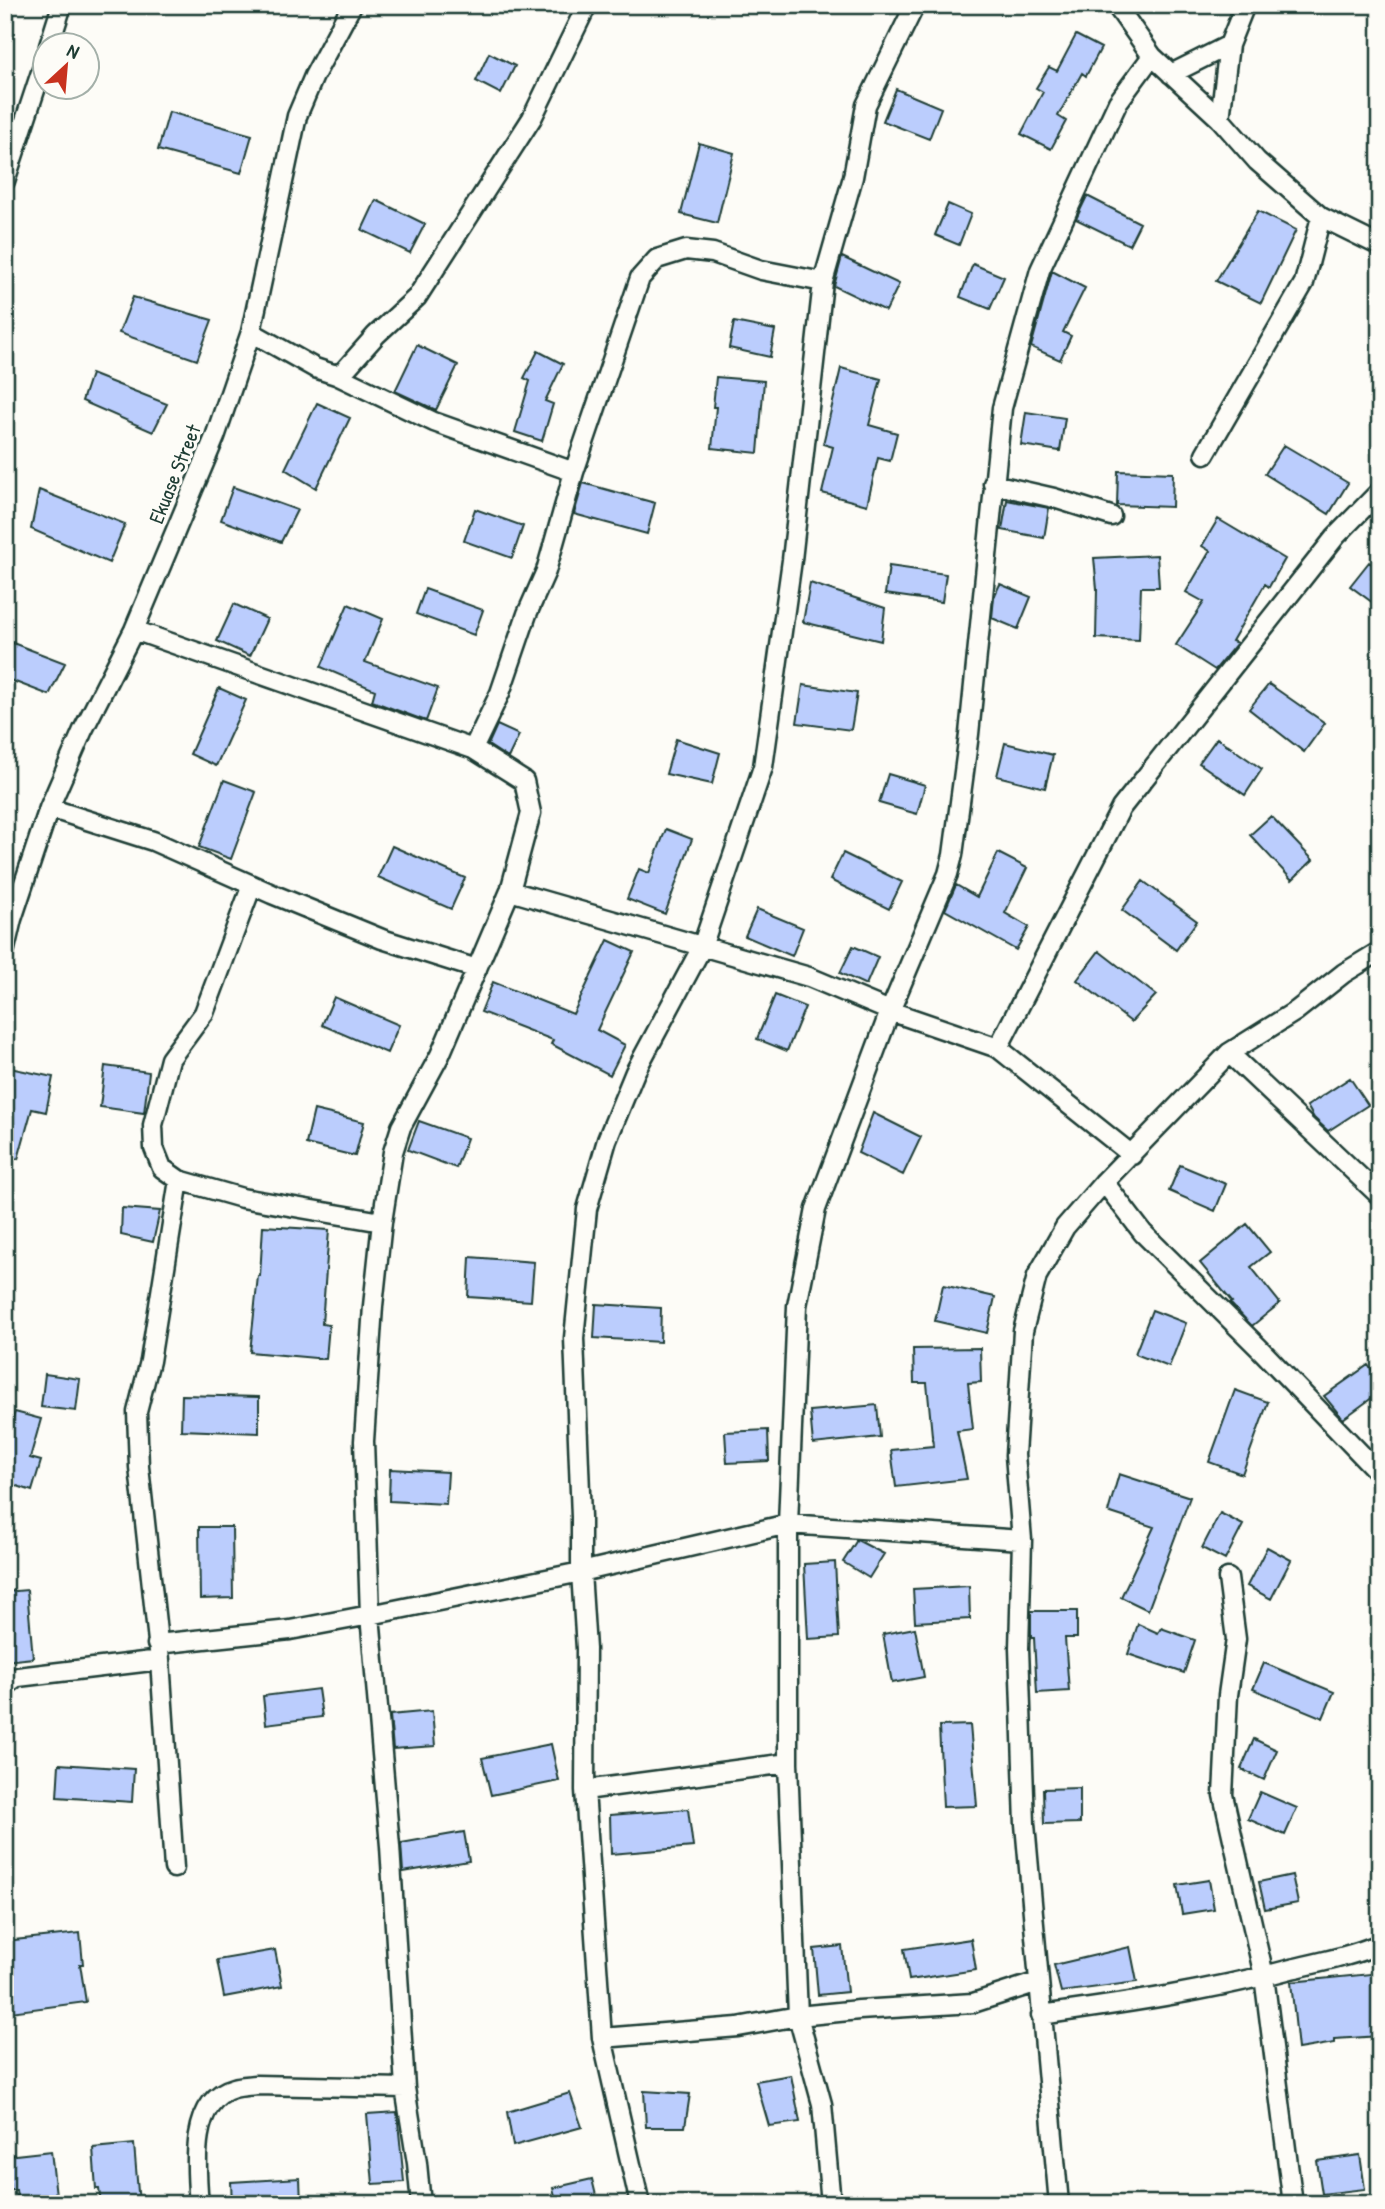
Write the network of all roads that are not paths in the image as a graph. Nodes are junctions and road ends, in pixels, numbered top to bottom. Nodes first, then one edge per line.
1 (62, 5) edge
2 (352, 5) edge
3 (587, 5) edge
4 (915, 5) edge
5 (1116, 5) edge
6 (1245, 5) edge
7 (53, 32) edge
8 (1229, 46) junction
9 (1152, 56) junction
10 (1171, 74) junction
11 (32, 99) edge
12 (1220, 119) junction
13 (5, 181) edge
14 (1321, 216) junction
15 (1380, 246) edge
16 (822, 282) junction
17 (251, 332) junction
18 (336, 375) junction
19 (1205, 454) dead end
20 (574, 472) junction
21 (993, 484) junction
22 (1380, 491) edge
23 (1111, 516) dead end
24 (134, 630) junction
25 (473, 749) junction
26 (50, 808) junction
27 (252, 885) junction
28 (510, 891) junction
29 (702, 947) junction
30 (5, 949) edge
31 (1380, 951) edge
32 (477, 969) junction
33 (890, 1011) junction
34 (998, 1048) junction
35 (1229, 1053) junction
36 (1132, 1156) junction
37 (179, 1180) junction
38 (1104, 1182) junction
39 (1380, 1196) edge
40 (382, 1223) junction
41 (1380, 1474) edge
42 (788, 1524) junction
43 (1022, 1539) junction
44 (581, 1572) junction
45 (1228, 1578) dead end
46 (370, 1615) junction
47 (159, 1652) junction
48 (5, 1686) edge
49 (789, 1763) junction
50 (585, 1790) junction
51 (174, 1868) dead end
52 (1380, 1944) edge
53 (1264, 1976) junction
54 (1038, 1982) junction
55 (1041, 2015) junction
56 (798, 2016) junction
57 (602, 2038) junction
58 (404, 2088) junction
59 (199, 2204) edge
60 (421, 2204) edge
61 (640, 2204) edge
62 (831, 2204) edge
63 (1059, 2204) edge
64 (1293, 2204) edge

1 - 7 street
2 - 17 street, Ekuase Street
3 - 18 street
4 - 16 street
5 - 9 street
6 - 8 street
8 - 10 street
8 - 12 street
9 - 10 street
9 - 21 street
10 - 12 street
11 - 13 street
12 - 14 street
14 - 15 street
14 - 19 street
16 - 20 street
16 - 29 street
17 - 18 street
17 - 24 street, Ekuase Street
18 - 20 street
20 - 25 street
21 - 23 street
21 - 33 street
22 - 34 street
24 - 25 street
24 - 26 street, Ekuase Street
25 - 28 street
26 - 27 street
26 - 30 street, Ekuase Street
27 - 32 street
27 - 37 street
28 - 29 street
28 - 32 street
29 - 33 street
29 - 44 street
31 - 35 street
32 - 40 street
33 - 34 street
33 - 42 street
34 - 36 street
35 - 36 street
35 - 39 street
36 - 38 street
37 - 40 street
37 - 47 street
38 - 41 street
38 - 43 street
40 - 46 street
42 - 43 street
42 - 44 street
42 - 49 street
43 - 54 street
44 - 46 street
44 - 50 street
45 - 53 street
46 - 47 street
46 - 58 street
47 - 48 street
47 - 51 street
49 - 50 street
49 - 56 street
50 - 57 street
52 - 53 street
53 - 55 street
53 - 64 street
54 - 55 street
54 - 56 street
55 - 63 street
56 - 57 street
56 - 62 street
57 - 61 street
58 - 59 street
58 - 60 street

